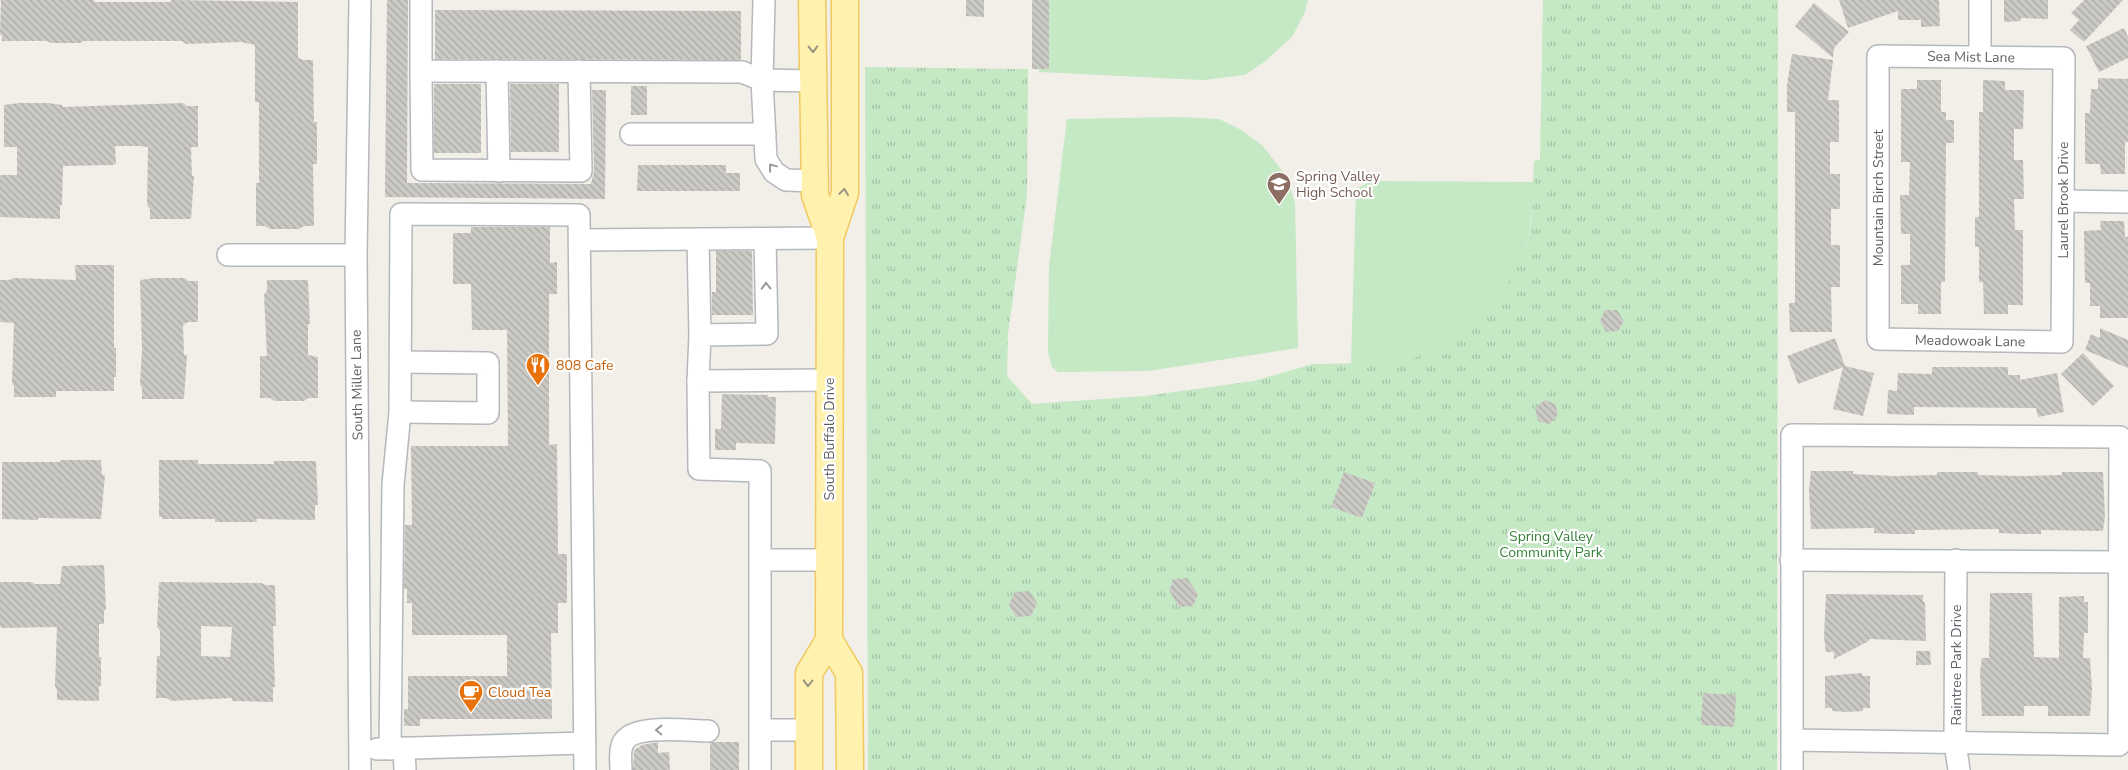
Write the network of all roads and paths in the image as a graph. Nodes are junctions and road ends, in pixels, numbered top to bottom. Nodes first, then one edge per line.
1 (360, 0) edge
2 (421, 0) edge
3 (764, 0) edge
4 (812, 0) edge
5 (846, 0) edge
6 (1980, 0) edge
7 (1878, 56) joint
8 (1980, 57) junction
9 (2064, 58) joint
10 (421, 71) junction
11 (497, 71) junction
12 (579, 71) junction
13 (762, 80) junction
14 (813, 81) junction
15 (631, 134) dead end
16 (765, 134) junction
17 (499, 170) junction
18 (815, 181) junction
19 (2063, 201) junction
20 (2128, 202) edge
21 (830, 238) junction
22 (765, 239) junction
23 (580, 240) junction
24 (698, 240) junction
25 (228, 255) dead end
26 (356, 255) junction
27 (700, 335) junction
28 (1878, 340) joint
29 (2062, 342) joint
30 (401, 362) junction
31 (830, 380) junction
32 (698, 381) junction
33 (400, 412) junction
34 (761, 560) junction
35 (829, 560) junction
36 (1791, 560) junction
37 (1956, 560) junction
38 (2121, 562) junction
39 (829, 640) junction
40 (762, 730) junction
41 (808, 730) junction
42 (708, 731) dead end
43 (1792, 740) junction
44 (1955, 742) junction
45 (584, 743) junction
46 (397, 749) junction
47 (360, 760) edge
48 (405, 770) edge
49 (585, 770) edge
50 (621, 770) edge
51 (760, 770) edge
52 (809, 770) edge
53 (850, 770) edge
54 (1792, 770) edge
55 (1959, 770) edge

1 - 26 street, South Miller Lane
2 - 10 street
3 - 13 street
4 -> 14 main road, South Buffalo Drive
21 -> 5 main road, South Buffalo Drive
6 - 8 street
7 - 8 street, Sea Mist Lane
7 - 28 street, Mountain Birch Street
8 - 9 street, Sea Mist Lane
9 - 19 street, Laurel Brook Drive
10 - 11 street
10 - 17 street
11 - 12 street
11 - 17 street
12 - 13 street
12 - 17 street
13 - 14 street
13 - 16 street
14 - 18 main road, South Buffalo Drive
15 - 16 street
18 -> 16 street
18 - 21 main road, South Buffalo Drive
19 - 20 street
19 - 29 street, Laurel Brook Drive
21 - 22 street
21 - 31 main road, South Buffalo Drive
22 - 24 street
27 -> 22 street
23 - 24 street
23 - 30 street
23 - 45 street
24 - 27 street
25 - 26 street
26 - 47 street, South Miller Lane
27 - 32 street
28 - 29 street, Meadowoak Lane
30 - 33 street
30 - 33 street
31 - 32 street
31 - 35 main road, South Buffalo Drive
32 - 34 street
33 - 46 street
34 - 35 street
34 - 40 street
35 - 39 main road, South Buffalo Drive
36 - 37 street
36 - 38 street
36 - 43 street
37 - 38 street
37 - 44 street, Raintree Park Drive
38 - 44 street
39 -> 41 main road
39 - 53 main road, South Buffalo Drive
40 - 41 street
40 - 51 street
41 - 52 main road
42 -> 50 street
43 - 44 street
43 - 54 street
44 - 55 street, Raintree Park Drive
45 - 46 street
45 - 49 street
46 - 47 street
46 - 48 street

